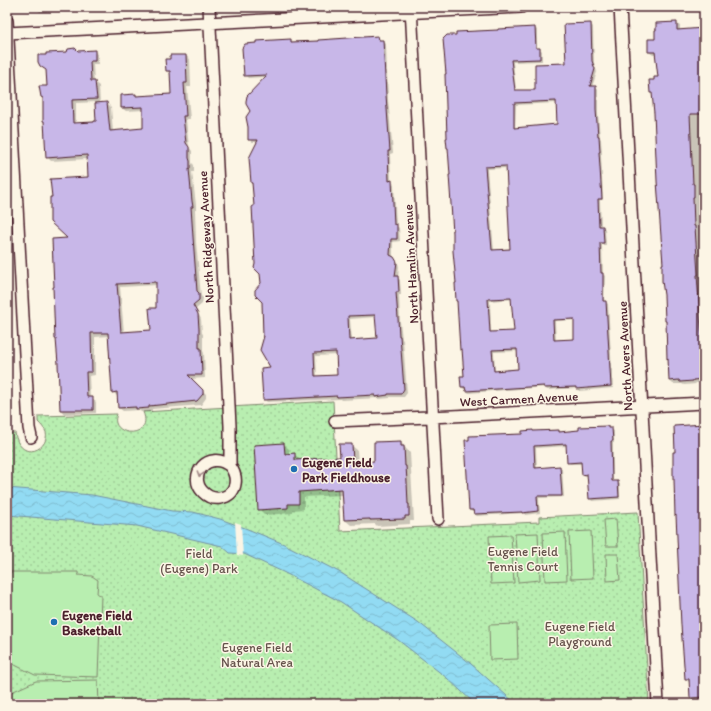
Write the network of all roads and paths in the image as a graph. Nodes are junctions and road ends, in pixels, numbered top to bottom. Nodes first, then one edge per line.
1 (209, 7) edge
2 (521, 7) edge
3 (620, 7) edge
4 (411, 10) edge
5 (210, 22) junction
6 (7, 29) edge
7 (704, 403) edge
8 (641, 406) junction
9 (433, 417) junction
10 (334, 421) dead end
11 (31, 436) dead end
12 (230, 466) dead end
13 (438, 519) dead end
14 (658, 704) edge

1 - 5 street, North Ridgeway Avenue
2 - 4 street
3 - 8 street, North Avers Avenue
4 - 5 street
4 - 9 street, North Hamlin Avenue
5 - 6 street
5 - 12 street, North Ridgeway Avenue
6 - 11 street
7 - 8 street, West Carmen Avenue
8 - 9 street, West Carmen Avenue
8 - 14 street, North Avers Avenue
9 - 10 street, West Carmen Avenue
9 - 13 street, North Hamlin Avenue

